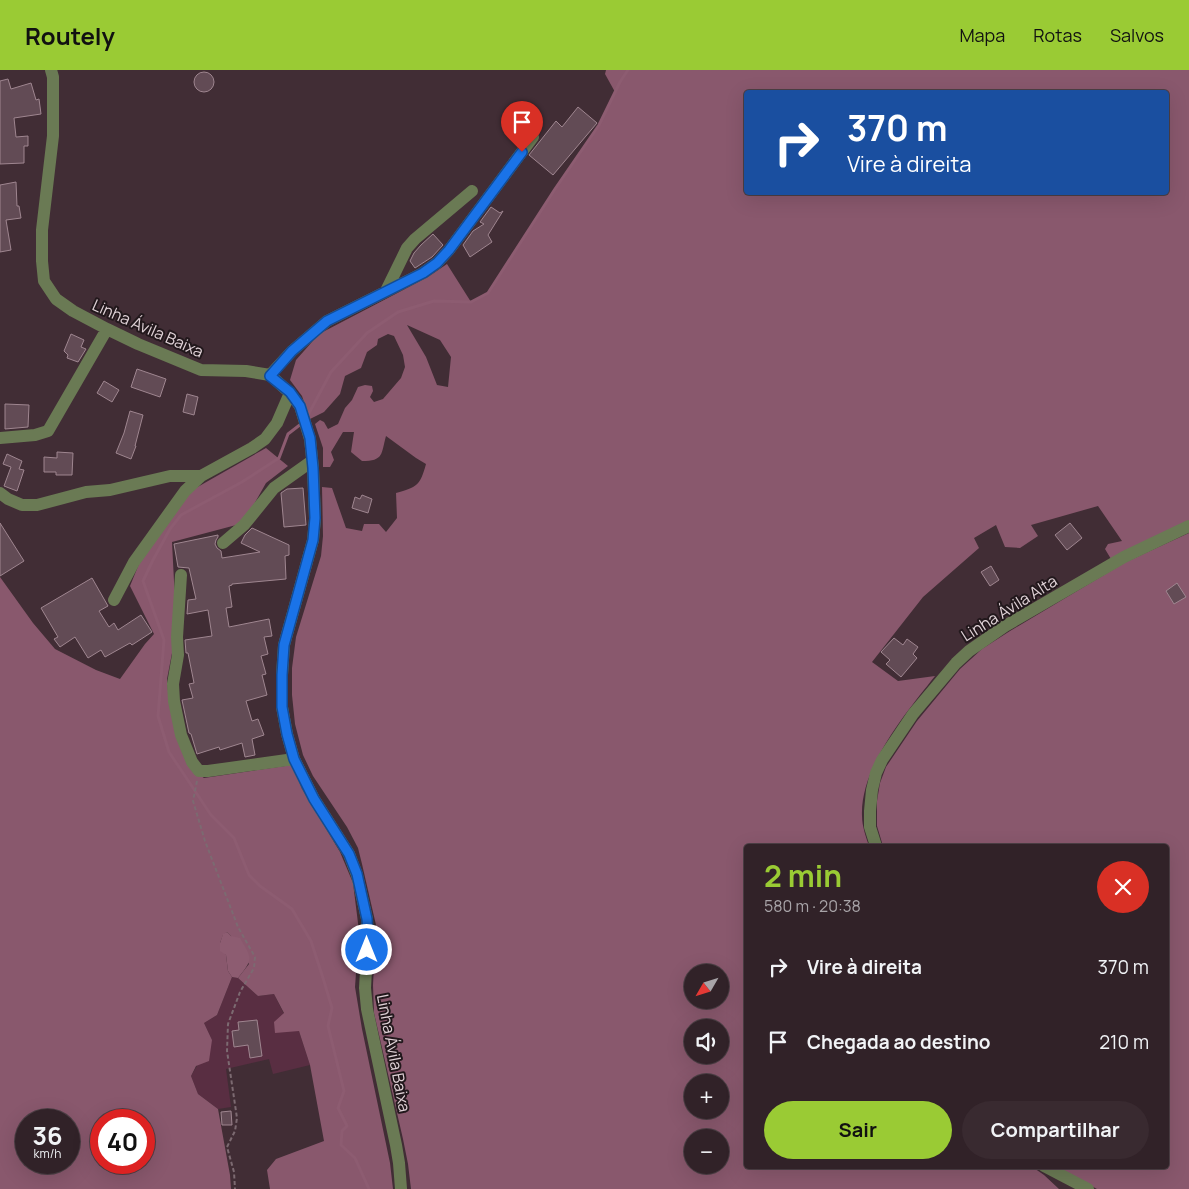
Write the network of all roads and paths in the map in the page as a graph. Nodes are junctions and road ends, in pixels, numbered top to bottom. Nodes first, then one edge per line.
1 (51, 70) edge
2 (533, 137) dead end
3 (472, 191) dead end
4 (386, 291) junction
5 (107, 329) junction
6 (270, 376) junction
7 (290, 392) junction
8 (0, 438) edge
9 (312, 461) junction
10 (201, 476) junction
11 (0, 493) edge
12 (1189, 526) edge
13 (223, 543) dead end
14 (181, 575) dead end
15 (114, 600) dead end
16 (294, 759) junction
17 (197, 782) dead end
18 (875, 844) edge
19 (1048, 1169) edge
20 (1049, 1169) edge
21 (235, 1189) edge
22 (401, 1189) edge
23 (1066, 1189) edge
24 (1088, 1189) edge

1 - 5 street, Linha Ávila Baixa
2 - 4 street
3 - 4 street
4 - 6 street
5 - 6 street, Linha Ávila Baixa
5 - 8 street
6 - 7 street, Linha Ávila Baixa
7 - 9 street, Linha Ávila Baixa
7 - 10 street
9 - 13 street
9 - 16 street, Linha Ávila Baixa
10 - 11 street
10 - 15 street
12 - 18 street, Linha Ávila Alta
14 - 16 street
16 - 22 street, Linha Ávila Baixa
17 - 21 path
19 - 23 street
20 - 24 street

